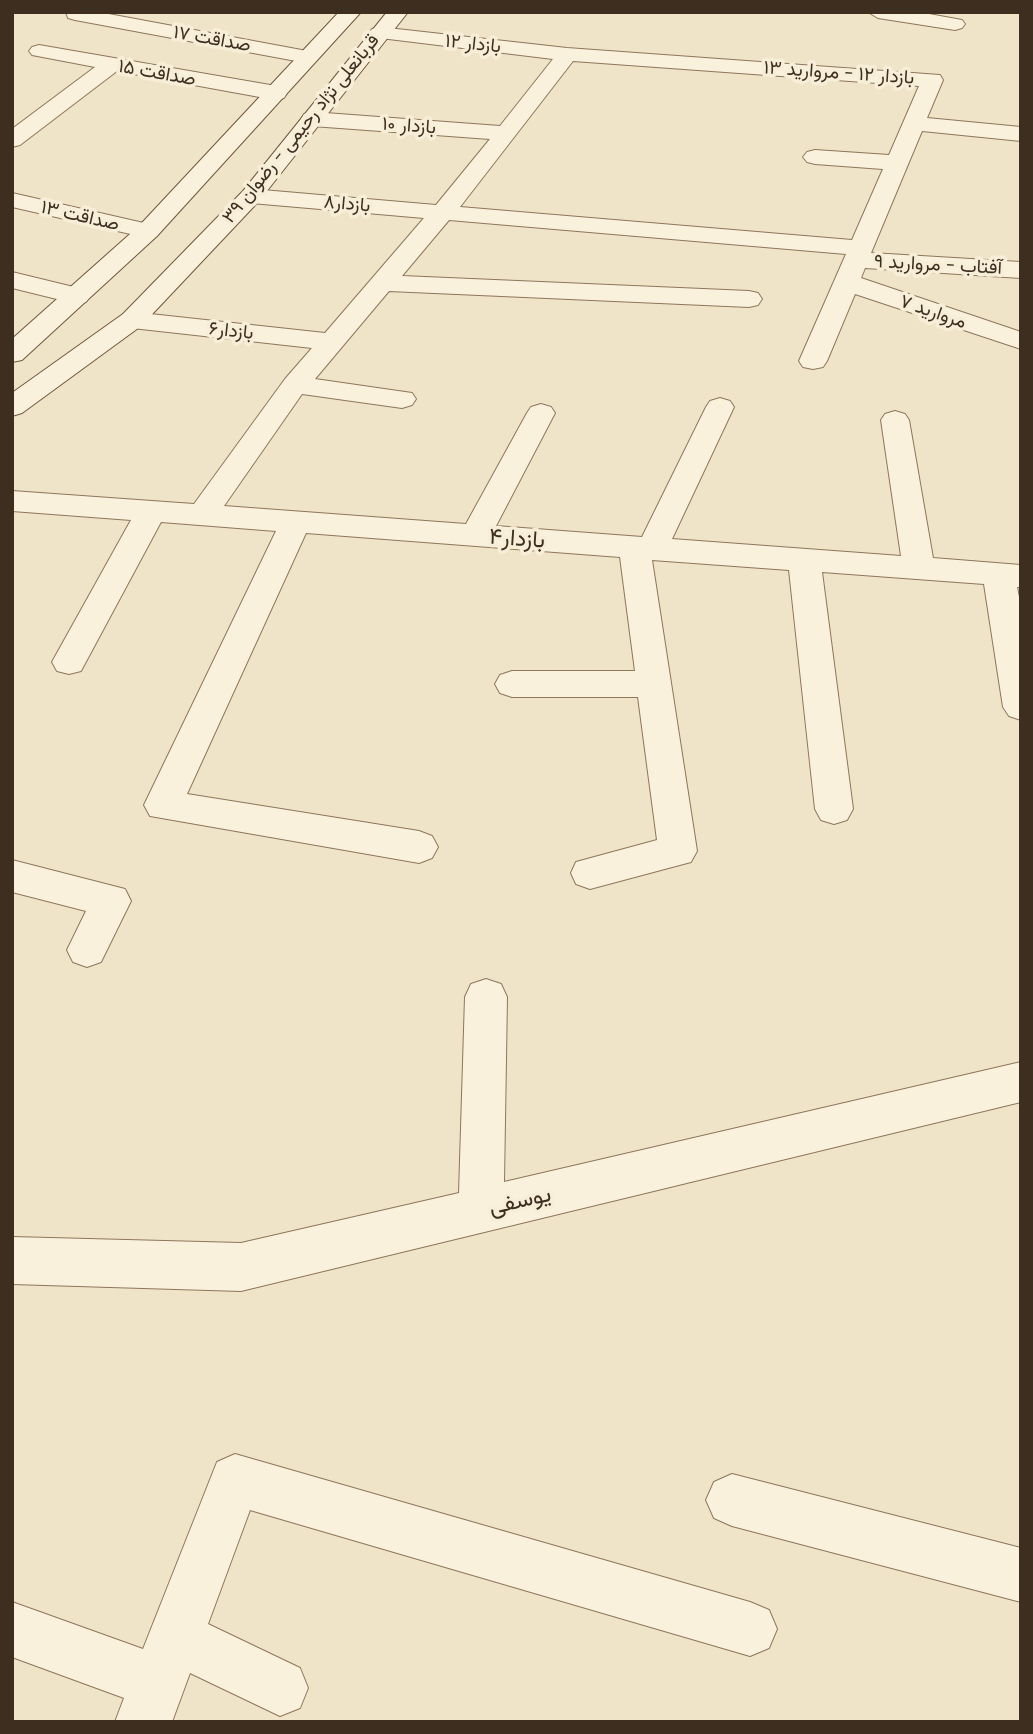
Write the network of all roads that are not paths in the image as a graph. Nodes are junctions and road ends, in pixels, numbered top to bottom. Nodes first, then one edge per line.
1 (351, 12) edge
2 (398, 12) edge
3 (878, 12) edge
4 (75, 14) dead end
5 (955, 24) dead end
6 (379, 33) junction
7 (39, 51) dead end
8 (568, 54) junction
9 (307, 57) junction
10 (112, 65) junction
11 (276, 93) junction
12 (312, 119) junction
13 (914, 123) junction
14 (506, 133) junction
15 (1021, 134) edge
16 (12, 140) edge
17 (815, 157) dead end
18 (897, 163) junction
19 (251, 196) junction
20 (12, 200) edge
21 (442, 212) junction
22 (148, 232) junction
23 (853, 263) junction
24 (1021, 270) edge
25 (12, 280) edge
26 (380, 283) junction
27 (77, 296) junction
28 (749, 299) dead end
29 (132, 320) junction
30 (1021, 341) edge
31 (331, 342) junction
32 (12, 354) edge
33 (813, 361) dead end
34 (295, 385) junction
35 (402, 399) dead end
36 (12, 407) edge
37 (720, 407) dead end
38 (541, 413) dead end
39 (895, 419) dead end
40 (12, 501) edge
41 (152, 512) junction
42 (202, 515) junction
43 (296, 522) junction
44 (475, 536) junction
45 (643, 548) junction
46 (804, 560) junction
47 (919, 569) junction
48 (1010, 576) edge
49 (69, 662) dead end
50 (512, 684) dead end
51 (653, 684) junction
52 (1021, 707) edge
53 (834, 808) dead end
54 (419, 847) dead end
55 (590, 873) dead end
56 (12, 876) edge
57 (88, 950) dead end
58 (486, 997) dead end
59 (1021, 1082) edge
60 (481, 1210) junction
61 (12, 1260) edge
62 (732, 1500) dead end
63 (1021, 1575) edge
64 (12, 1629) edge
65 (750, 1629) dead end
66 (159, 1680) edge
67 (281, 1688) dead end

1 - 9 street, قربانعلی نژاد رحیمی - رضوان ۳۹
2 - 6 street, قربانعلی نژاد رحیمی - رضوان ۳۹
3 - 5 street
4 - 9 street, صداقت ۱۷
6 - 8 street, بازدار ۱۲
6 - 12 street, قربانعلی نژاد رحیمی - رضوان ۳۹
7 - 10 street, صداقت ۱۵
8 - 13 street, بازدار ۱۲ - مروارید ۱۳
8 - 14 street
9 - 11 street, قربانعلی نژاد رحیمی - رضوان ۳۹
10 - 11 street, صداقت ۱۵
10 - 16 street
11 - 22 street, قربانعلی نژاد رحیمی - رضوان ۳۹
12 - 14 street, بازدار ۱۰
12 - 19 street, قربانعلی نژاد رحیمی - رضوان ۳۹
13 - 15 street
13 - 18 street, بازدار ۱۲ - مروارید ۱۳
14 - 21 street
17 - 18 street
18 - 23 street, بازدار ۱۲ - مروارید ۱۳
19 - 21 street, بازدار۸
19 - 29 street, قربانعلی نژاد رحیمی - رضوان ۳۹
20 - 22 street, صداقت ۱۳
21 - 23 street, بازدار۸
21 - 26 street
22 - 27 street, قربانعلی نژاد رحیمی - رضوان ۳۹
23 - 24 street, آفتاب - مروارید ۹
23 - 30 street, مروارید ۷
23 - 33 street, بازدار ۱۲ - مروارید ۱۳
25 - 27 street
26 - 28 street
26 - 31 street
27 - 32 street, قربانعلی نژاد رحیمی - رضوان ۳۹
29 - 31 street, بازدار۶
29 - 36 street, قربانعلی نژاد رحیمی - رضوان ۳۹
31 - 34 street
34 - 35 street
34 - 42 street
37 - 45 street
38 - 44 street
39 - 47 street
40 - 41 street, بازدار۴
41 - 42 street, بازدار۴
41 - 49 street
42 - 43 street, بازدار۴
43 - 44 street, بازدار۴
43 - 54 street
44 - 45 street, بازدار۴
45 - 46 street, بازدار۴
45 - 51 street
46 - 47 street, بازدار۴
46 - 53 street
47 - 48 street, بازدار۴
48 - 52 street
50 - 51 street
51 - 55 street
56 - 57 street
58 - 60 street
59 - 60 street, یوسفی
60 - 61 street, یوسفی
62 - 63 street
64 - 66 street
65 - 66 street
66 - 67 street

